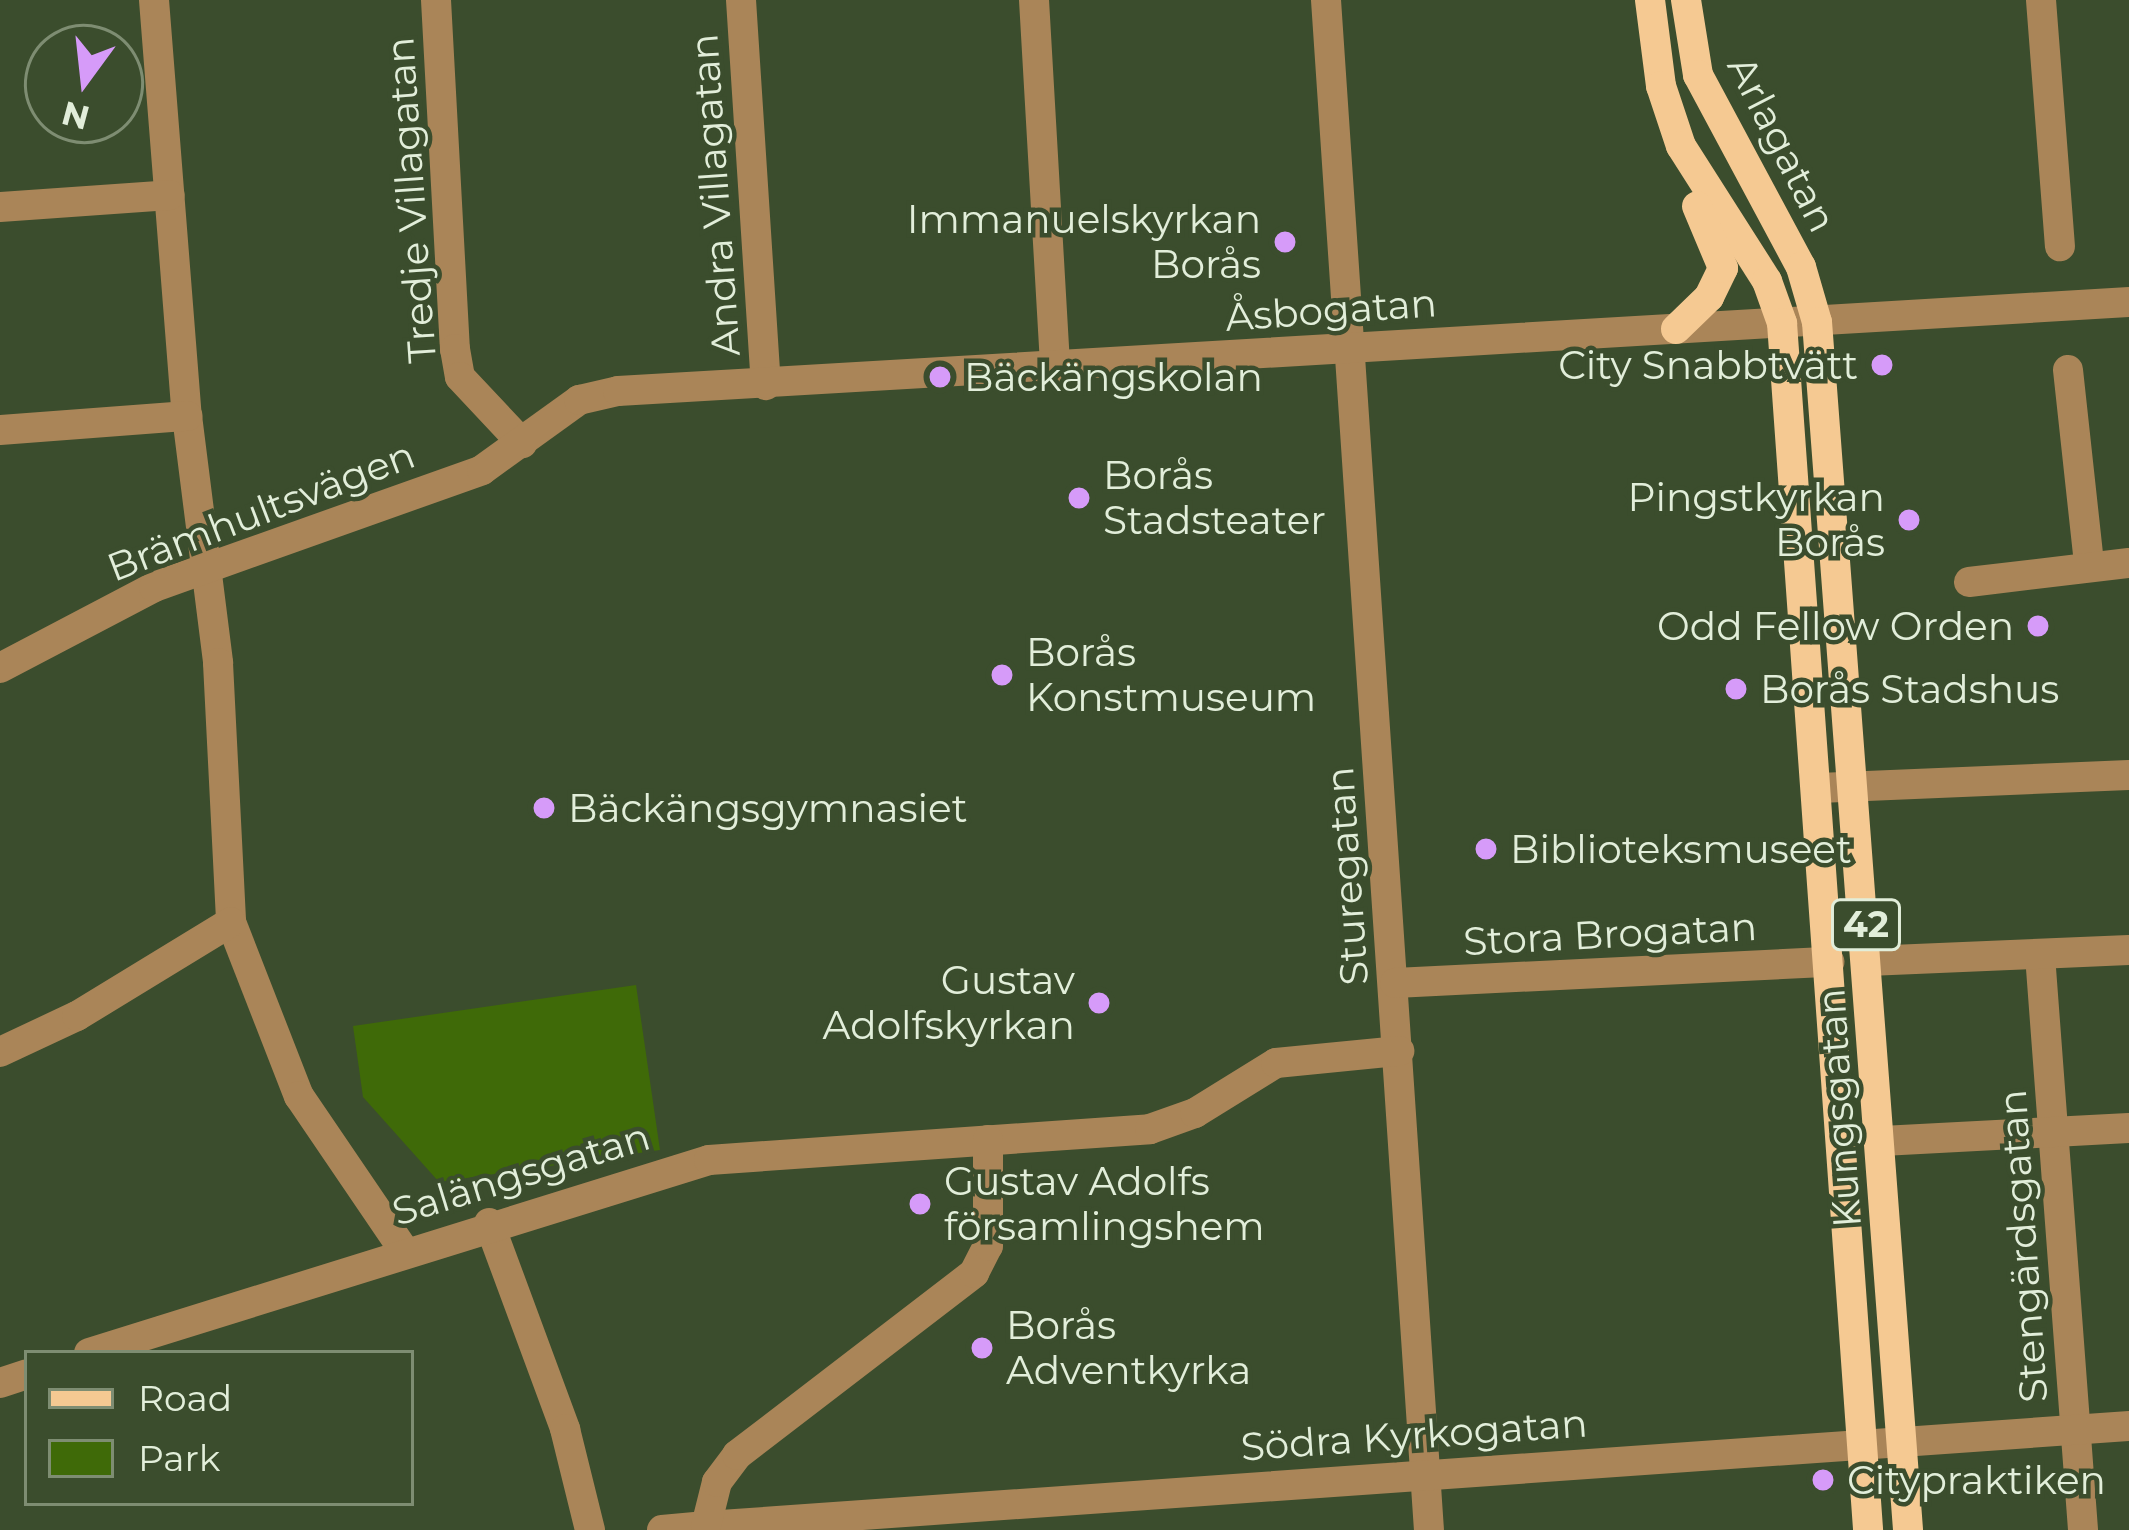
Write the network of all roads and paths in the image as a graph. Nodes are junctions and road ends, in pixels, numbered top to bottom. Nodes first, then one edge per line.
1 (154, 0) edge
2 (436, 0) edge
3 (741, 0) edge
4 (1034, 0) edge
5 (1326, 0) edge
6 (1650, 0) edge
7 (1686, 0) edge
8 (2042, 0) edge
9 (1689, 159) junction
10 (170, 195) junction
11 (0, 207) edge
12 (2060, 246) dead end
13 (2129, 302) edge
14 (1817, 322) junction
15 (1781, 323) junction
16 (1676, 329) junction
17 (1346, 347) junction
18 (1055, 369) junction
19 (2068, 370) dead end
20 (766, 386) junction
21 (188, 416) junction
22 (547, 423) joint
23 (0, 430) edge
24 (522, 443) junction
25 (2129, 563) edge
26 (2089, 564) junction
27 (207, 569) junction
28 (1969, 582) dead end
29 (0, 668) edge
30 (2129, 775) edge
31 (1856, 786) junction
32 (1819, 788) junction
33 (231, 922) junction
34 (2129, 950) edge
35 (2040, 956) junction
36 (1868, 961) junction
37 (1829, 962) junction
38 (1395, 983) junction
39 (1399, 1051) junction
40 (0, 1052) edge
41 (2129, 1128) edge
42 (2054, 1132) junction
43 (988, 1140) junction
44 (1882, 1142) junction
45 (489, 1223) junction
46 (403, 1249) junction
47 (98, 1350) edge
48 (2129, 1426) edge
49 (2077, 1429) junction
50 (1900, 1437) junction
51 (1862, 1440) junction
52 (1426, 1474) junction
53 (706, 1526) junction
54 (590, 1530) edge
55 (662, 1530) edge
56 (1430, 1530) edge
57 (1868, 1530) edge
58 (1908, 1530) edge
59 (2083, 1530) edge

1 - 10 street
2 - 24 street, Tredje Villagatan
3 - 20 street, Andra Villagatan
4 - 18 street
5 - 17 street, Sturegatan
6 - 9 main road, Arlagatan / 42
7 - 14 main road, Arlagatan / 42
8 - 12 street
9 - 15 main road, Arlagatan / 42
9 - 16 main road
10 - 11 street
10 - 21 street
13 - 14 street, Åsbogatan
14 - 15 street, Åsbogatan
14 - 31 main road, Kungsgatan / 42
15 - 16 street, Åsbogatan
15 - 32 main road, Kungsgatan / 42
16 - 17 street, Åsbogatan
17 - 18 street, Åsbogatan
17 - 38 street, Sturegatan
18 - 20 street, Åsbogatan
19 - 26 street
20 - 22 street, Åsbogatan
21 - 23 street
21 - 27 street
22 - 24 street, Brämhultsvägen
24 - 27 street, Brämhultsvägen
25 - 26 street
26 - 28 street
27 - 29 street, Brämhultsvägen
27 - 33 street
30 - 31 street
31 - 32 street
31 - 36 main road, Kungsgatan / 42
32 - 37 main road, Kungsgatan / 42
33 - 40 street
33 - 46 street
34 - 35 street
35 - 36 street
35 - 42 street, Stengärdsgatan
36 - 44 main road, Kungsgatan / 42
37 - 38 street, Stora Brogatan
37 - 51 main road, Kungsgatan / 42
38 - 39 street, Sturegatan
39 - 43 street, Salängsgatan
39 - 52 street, Sturegatan
41 - 42 street
42 - 44 street
42 - 49 street, Stengärdsgatan
43 - 45 street, Salängsgatan
43 - 53 street
44 - 50 main road, Kungsgatan / 42
45 - 46 street, Salängsgatan
45 - 54 street
46 - 47 street, Salängsgatan
48 - 49 street, Södra Kyrkogatan
49 - 50 street, Södra Kyrkogatan
49 - 59 street, Stengärdsgatan
50 - 51 street, Södra Kyrkogatan
50 - 58 main road, Kungsgatan / 42
51 - 52 street, Södra Kyrkogatan
51 - 57 main road, Kungsgatan / 42
52 - 53 street, Södra Kyrkogatan
52 - 56 street, Sturegatan
53 - 55 street, Södra Kyrkogatan

